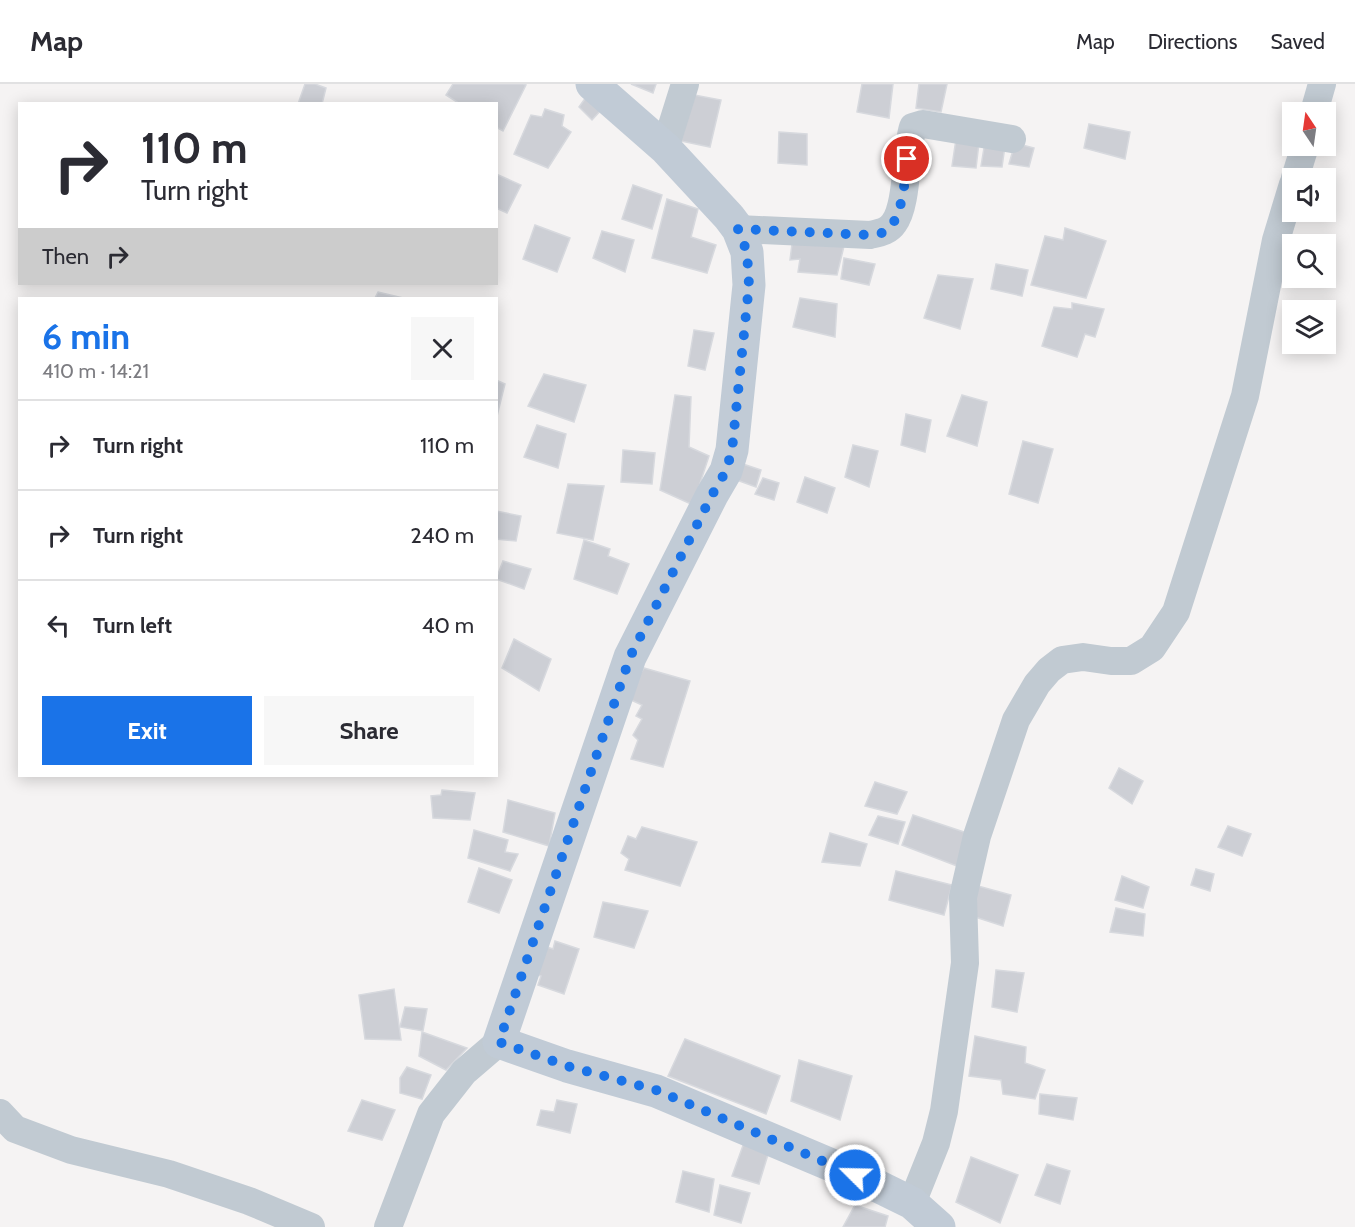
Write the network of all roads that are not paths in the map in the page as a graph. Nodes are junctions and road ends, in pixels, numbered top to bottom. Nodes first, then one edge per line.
1 (592, 84) edge
2 (685, 84) edge
3 (1322, 84) edge
4 (1317, 102) edge
5 (1012, 139) dead end
6 (665, 148) junction
7 (1282, 220) edge
8 (738, 229) junction
9 (499, 1042) junction
10 (0, 1113) edge
11 (912, 1203) junction
12 (311, 1227) edge
13 (388, 1227) edge
14 (939, 1227) edge

1 - 6 street
2 - 6 street
3 - 4 street
5 - 8 street
6 - 8 street
7 - 11 street
8 - 9 street
9 - 11 street
9 - 13 street
10 - 12 street
11 - 14 street

